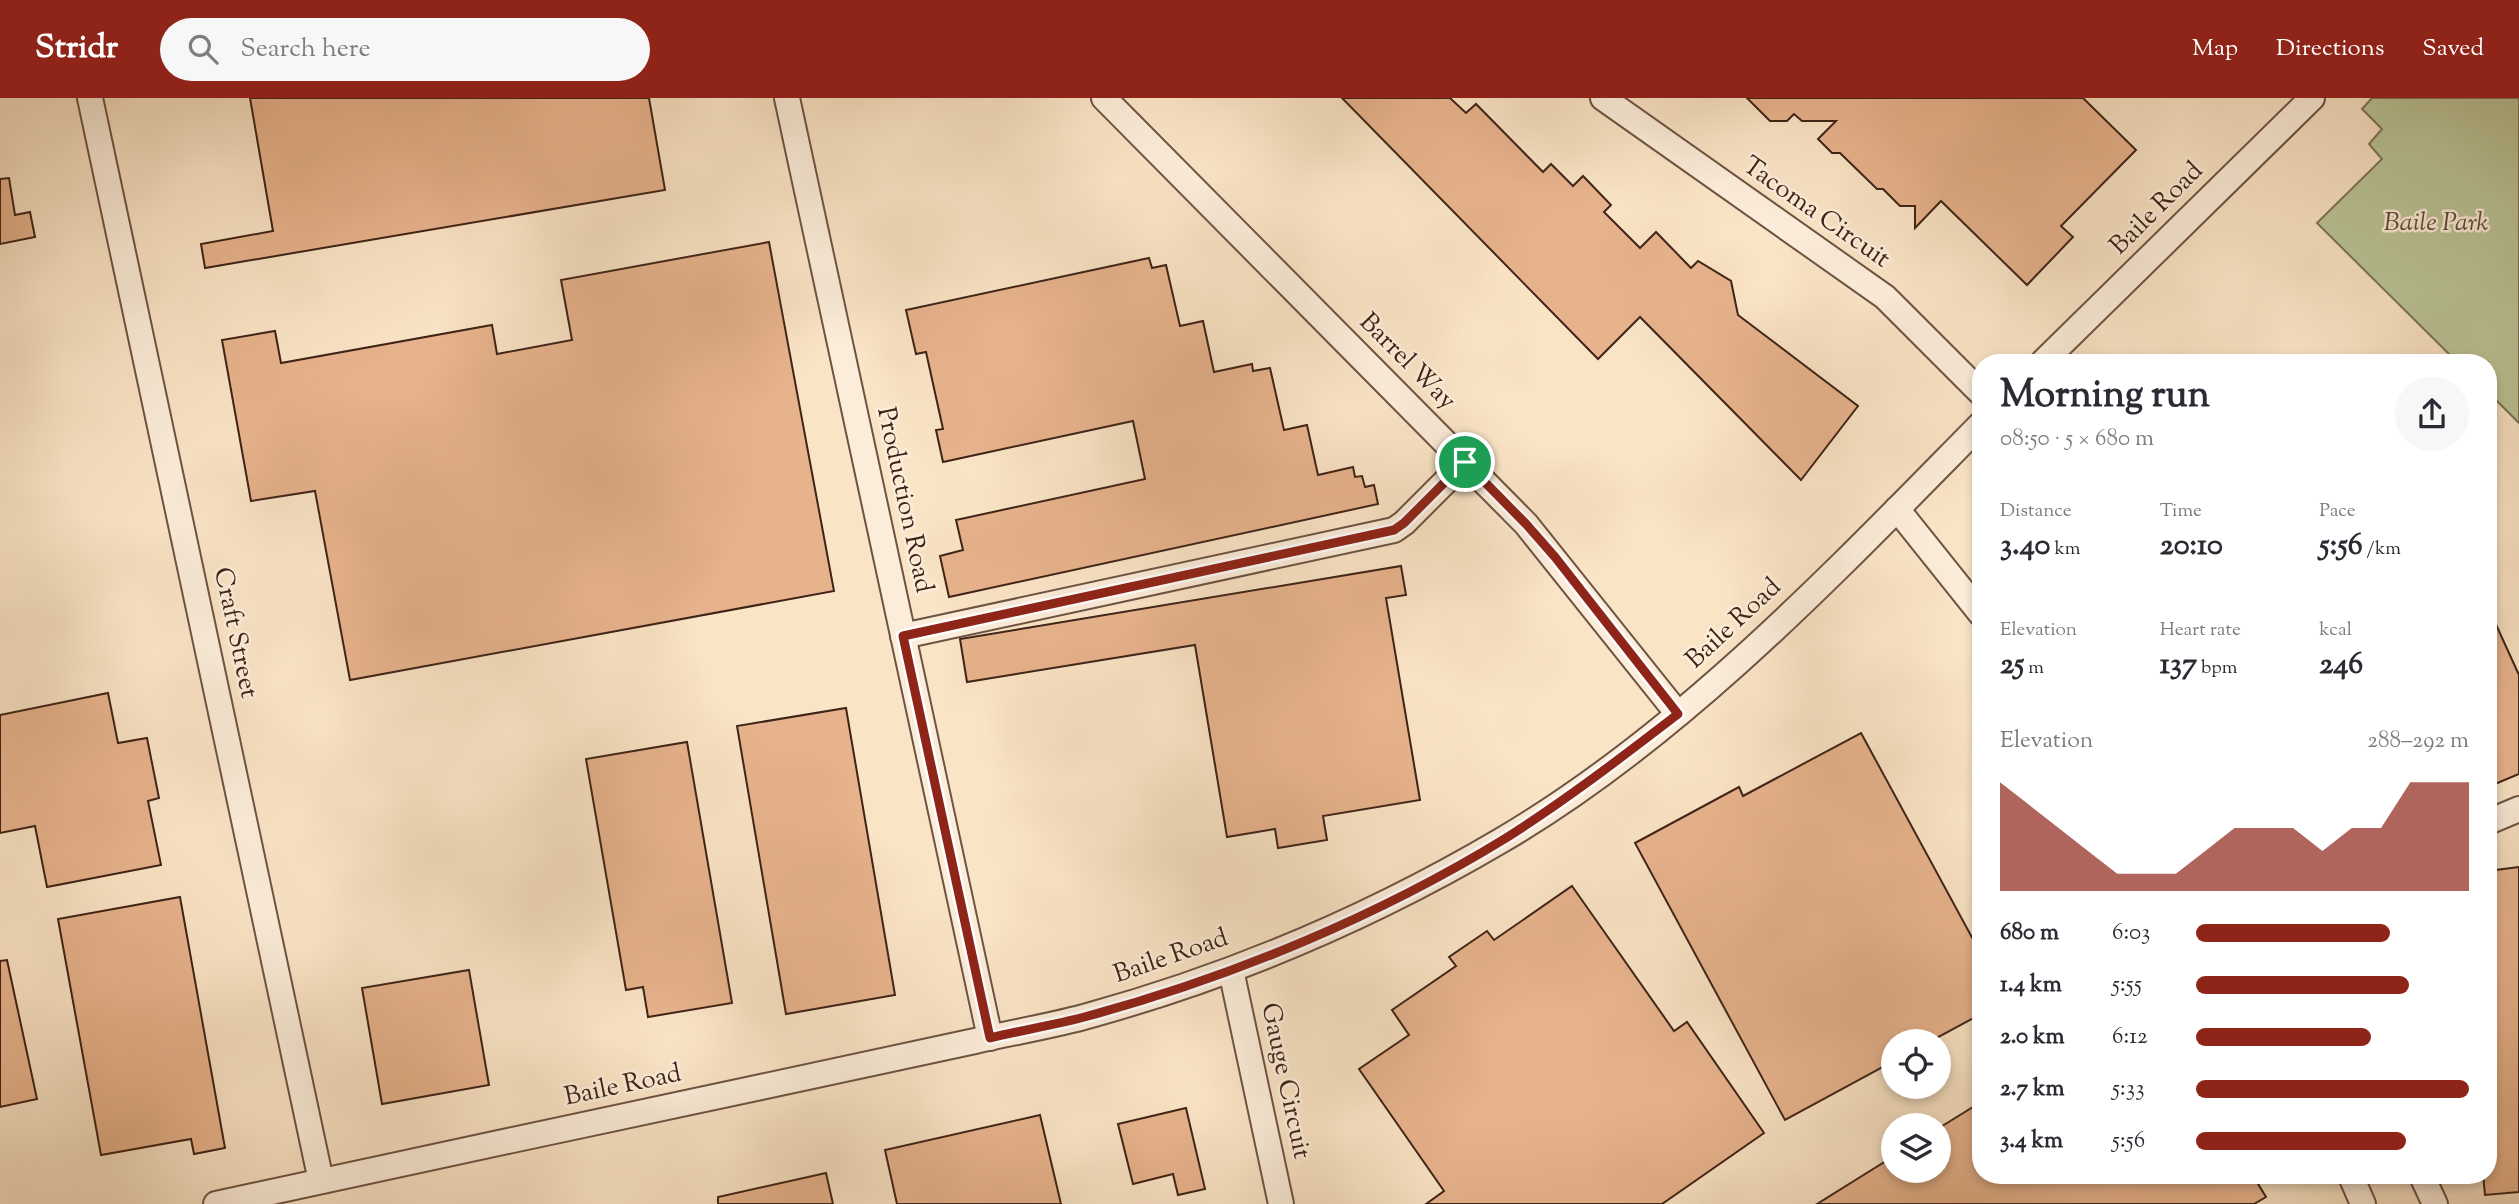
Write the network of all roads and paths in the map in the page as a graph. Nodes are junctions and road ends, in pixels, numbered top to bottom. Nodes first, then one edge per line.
1 (90, 98) edge
2 (787, 98) edge
3 (1104, 98) edge
4 (1603, 98) edge
5 (2312, 98) edge
6 (2051, 354) edge
7 (1972, 384) edge
8 (1972, 433) edge
9 (1465, 462) junction
10 (1897, 509) junction
11 (1972, 603) edge
12 (903, 636) junction
13 (1678, 714) junction
14 (2519, 809) edge
15 (2497, 818) edge
16 (1231, 970) junction
17 (990, 1038) junction
18 (321, 1181) junction
19 (2354, 1184) edge
20 (2426, 1184) edge
21 (216, 1204) edge
22 (1281, 1204) edge
23 (2362, 1204) edge
24 (2435, 1204) edge

1 - 18 street, Craft Street
2 - 12 street, Production Road
3 - 9 street, Barrel Way
4 - 7 street, Tacoma Circuit
5 - 6 street, Baile Road
8 - 10 street, Baile Road
9 - 12 street
9 - 13 street, Barrel Way
10 - 11 street
10 - 13 street, Baile Road
12 - 17 street, Production Road
13 - 16 street, Baile Road
14 - 15 street
16 - 17 street, Baile Road
16 - 22 street, Gauge Circuit
17 - 18 street, Baile Road
18 - 21 street, Baile Road
19 - 23 street
20 - 24 street

